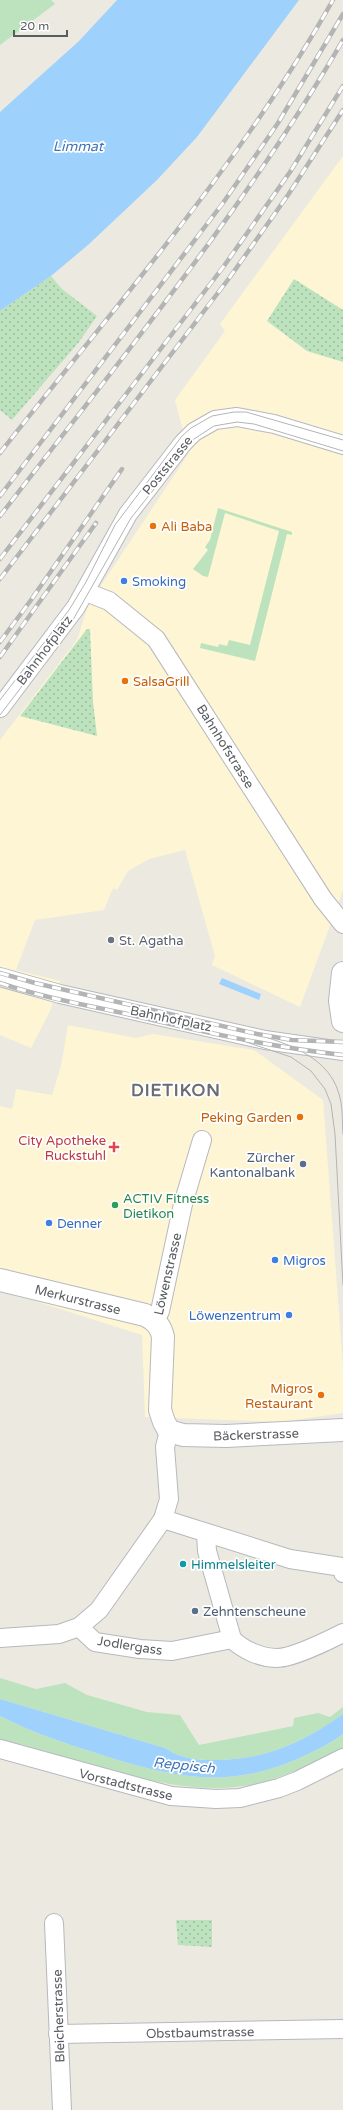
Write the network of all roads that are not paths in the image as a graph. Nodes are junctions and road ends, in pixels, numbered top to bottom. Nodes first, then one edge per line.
1 (343, 445) edge
2 (86, 592) junction
3 (0, 708) edge
4 (343, 924) edge
5 (343, 973) edge
6 (0, 977) edge
7 (343, 1020) edge
8 (343, 1051) edge
9 (202, 1140) dead end
10 (0, 1280) edge
11 (155, 1321) junction
12 (343, 1430) edge
13 (169, 1431) junction
14 (163, 1519) junction
15 (206, 1533) junction
16 (342, 1570) edge
17 (79, 1627) junction
18 (343, 1634) edge
19 (0, 1638) edge
20 (232, 1640) junction
21 (0, 1749) edge
22 (343, 1758) edge
23 (54, 1923) dead end
24 (343, 2029) edge
25 (58, 2034) junction
26 (62, 2110) edge

1 - 2 street, Poststrasse
2 - 3 street, Bahnhofplatz
2 - 4 street, Bahnhofstrasse
5 - 7 street
6 - 8 street, Bahnhofplatz
9 - 11 street, Löwenstrasse
10 - 11 street, Merkurstrasse
11 - 13 street, Löwenstrasse
12 - 13 street, Bäckerstrasse
13 - 14 street
14 - 15 street
14 - 17 street
15 - 16 street
15 - 20 street
17 - 19 street
17 - 20 street, Jodlergass
18 - 20 street
21 - 22 street, Vorstadtstrasse
23 - 25 street, Bleicherstrasse
24 - 25 street, Obstbaumstrasse
25 - 26 street, Bleicherstrasse

